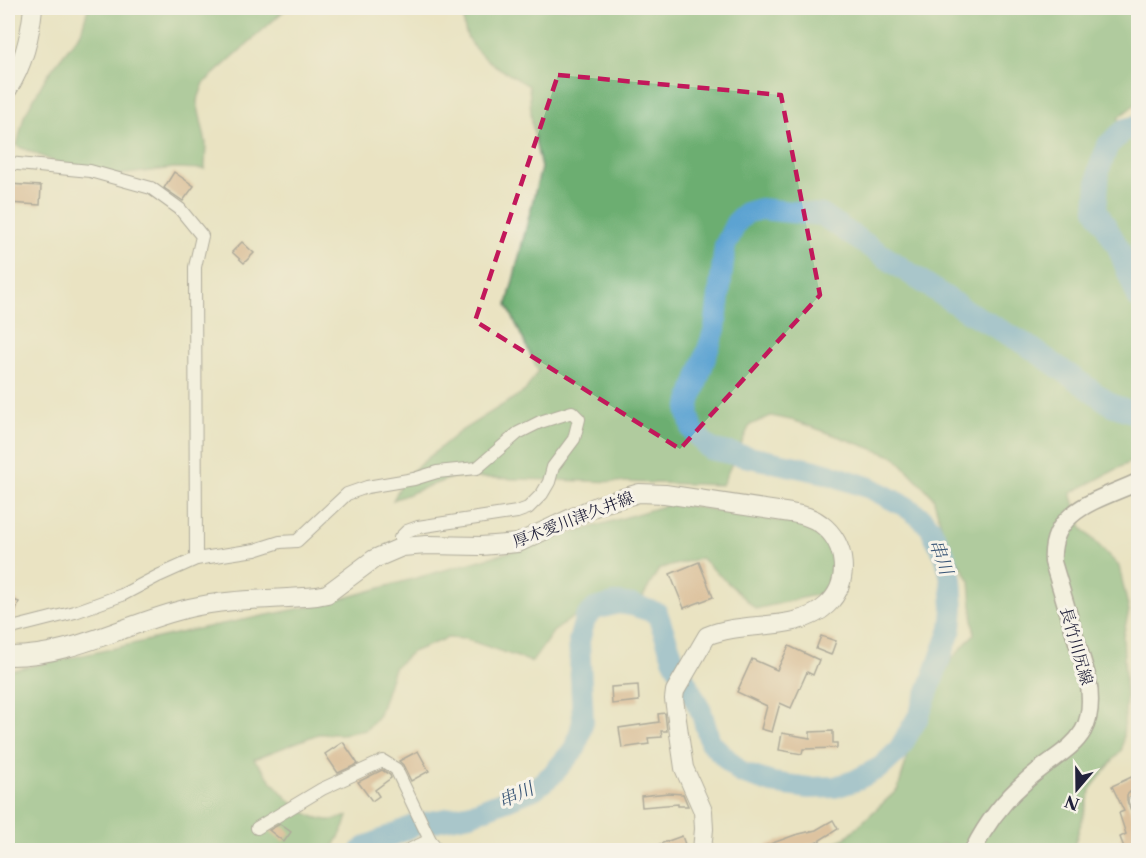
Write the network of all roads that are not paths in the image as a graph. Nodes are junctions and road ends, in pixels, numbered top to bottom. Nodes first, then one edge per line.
1 (33, 8) edge
2 (8, 88) edge
3 (8, 163) edge
4 (1138, 482) edge
5 (402, 547) junction
6 (196, 559) junction
7 (8, 629) edge
8 (8, 656) edge
9 (1138, 799) edge
10 (1138, 809) edge
11 (257, 828) dead end
12 (434, 845) edge
13 (409, 850) edge
14 (702, 850) edge
15 (973, 850) edge

1 - 2 main road
3 - 6 street
4 - 15 main road, 長竹川尻線
5 - 6 street
5 - 8 main road, 厚木愛川津久井線
5 - 14 main road, 厚木愛川津久井線
6 - 7 street
9 - 10 street
11 - 12 street
12 - 13 street

